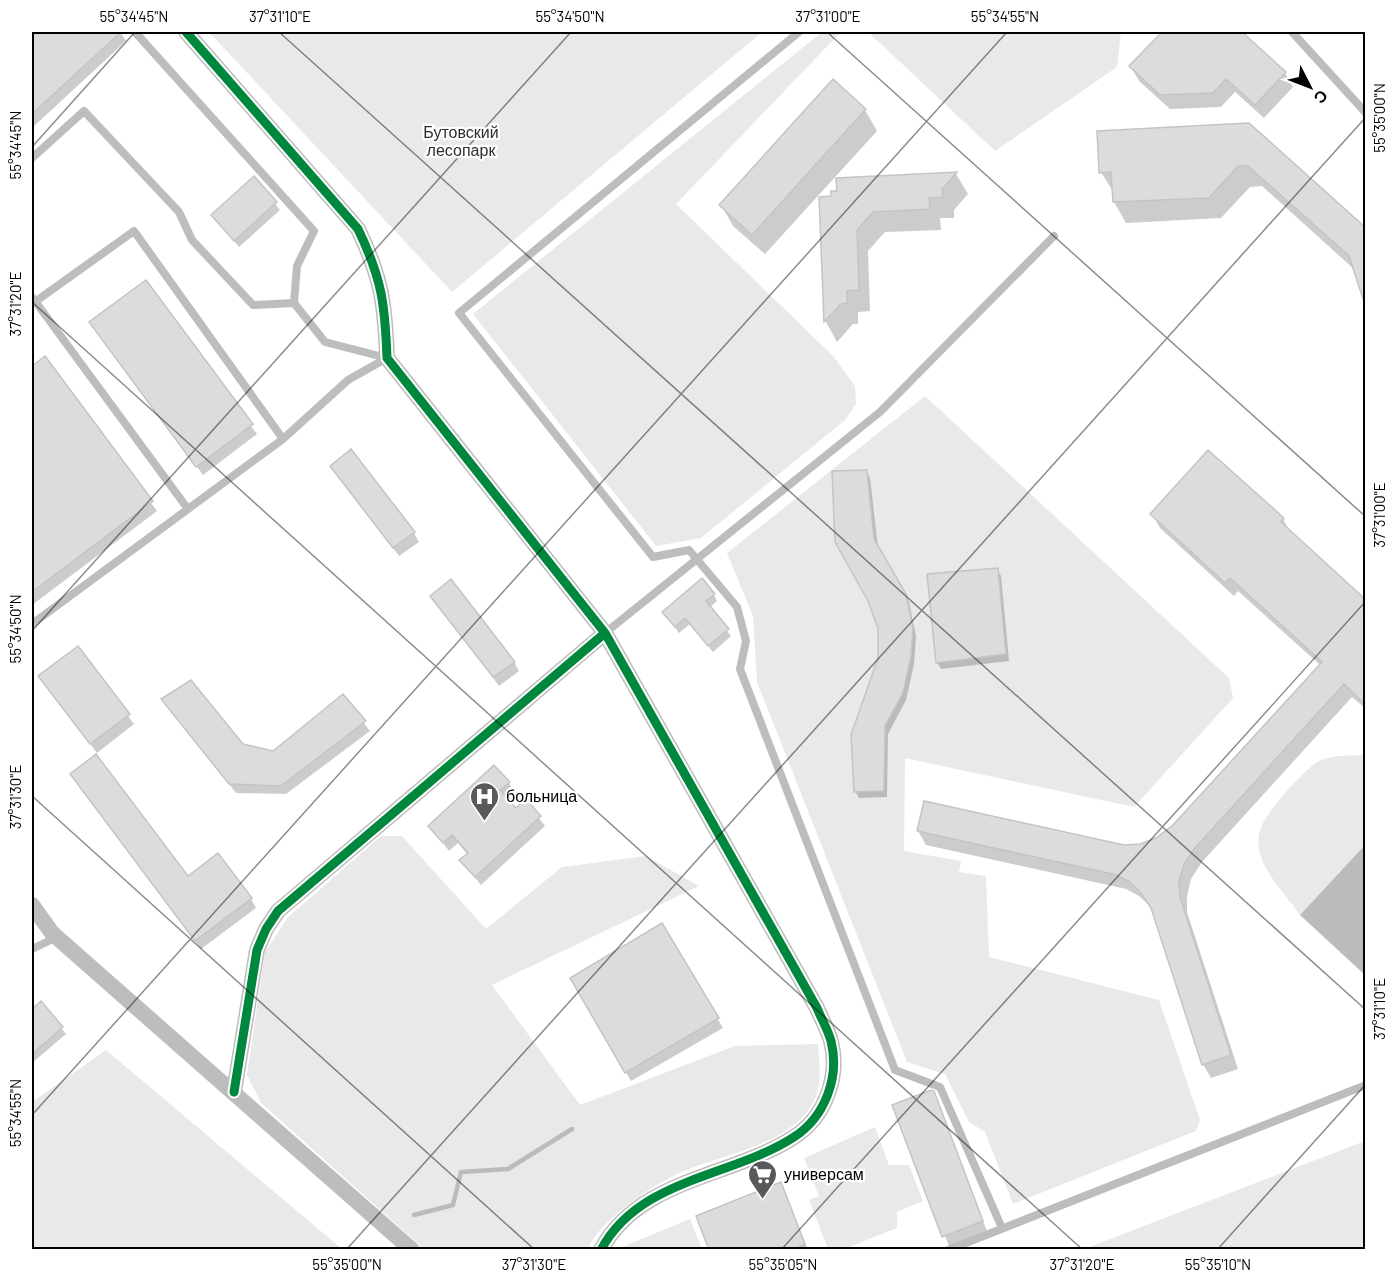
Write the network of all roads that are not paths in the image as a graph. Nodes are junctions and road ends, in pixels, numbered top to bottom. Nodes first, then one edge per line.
1 (135, 32) edge
2 (186, 32) edge
3 (800, 32) edge
4 (1292, 32) edge
5 (1365, 113) edge
6 (32, 158) edge
7 (1054, 236) dead end
8 (33, 301) edge
9 (294, 303) junction
10 (387, 358) junction
11 (284, 439) junction
12 (188, 509) junction
13 (696, 558) junction
14 (32, 624) edge
15 (605, 633) junction
16 (32, 905) edge
17 (57, 938) junction
18 (32, 949) edge
19 (1365, 1085) edge
20 (234, 1092) junction
21 (1002, 1228) junction
22 (412, 1250) edge
23 (601, 1250) edge
24 (948, 1250) edge

1 - 9 lane
2 - 10 street
3 - 13 lane
4 - 5 lane
6 - 9 lane
7 - 13 lane
8 - 11 lane
8 - 12 lane
9 - 10 lane
10 - 11 lane
10 - 15 street
11 - 12 lane
12 - 14 lane
13 - 15 lane
13 - 21 lane
15 - 20 street
15 - 23 street
16 - 17 street
17 - 18 lane
17 - 20 street
19 - 21 lane
20 - 22 street
21 - 24 lane

